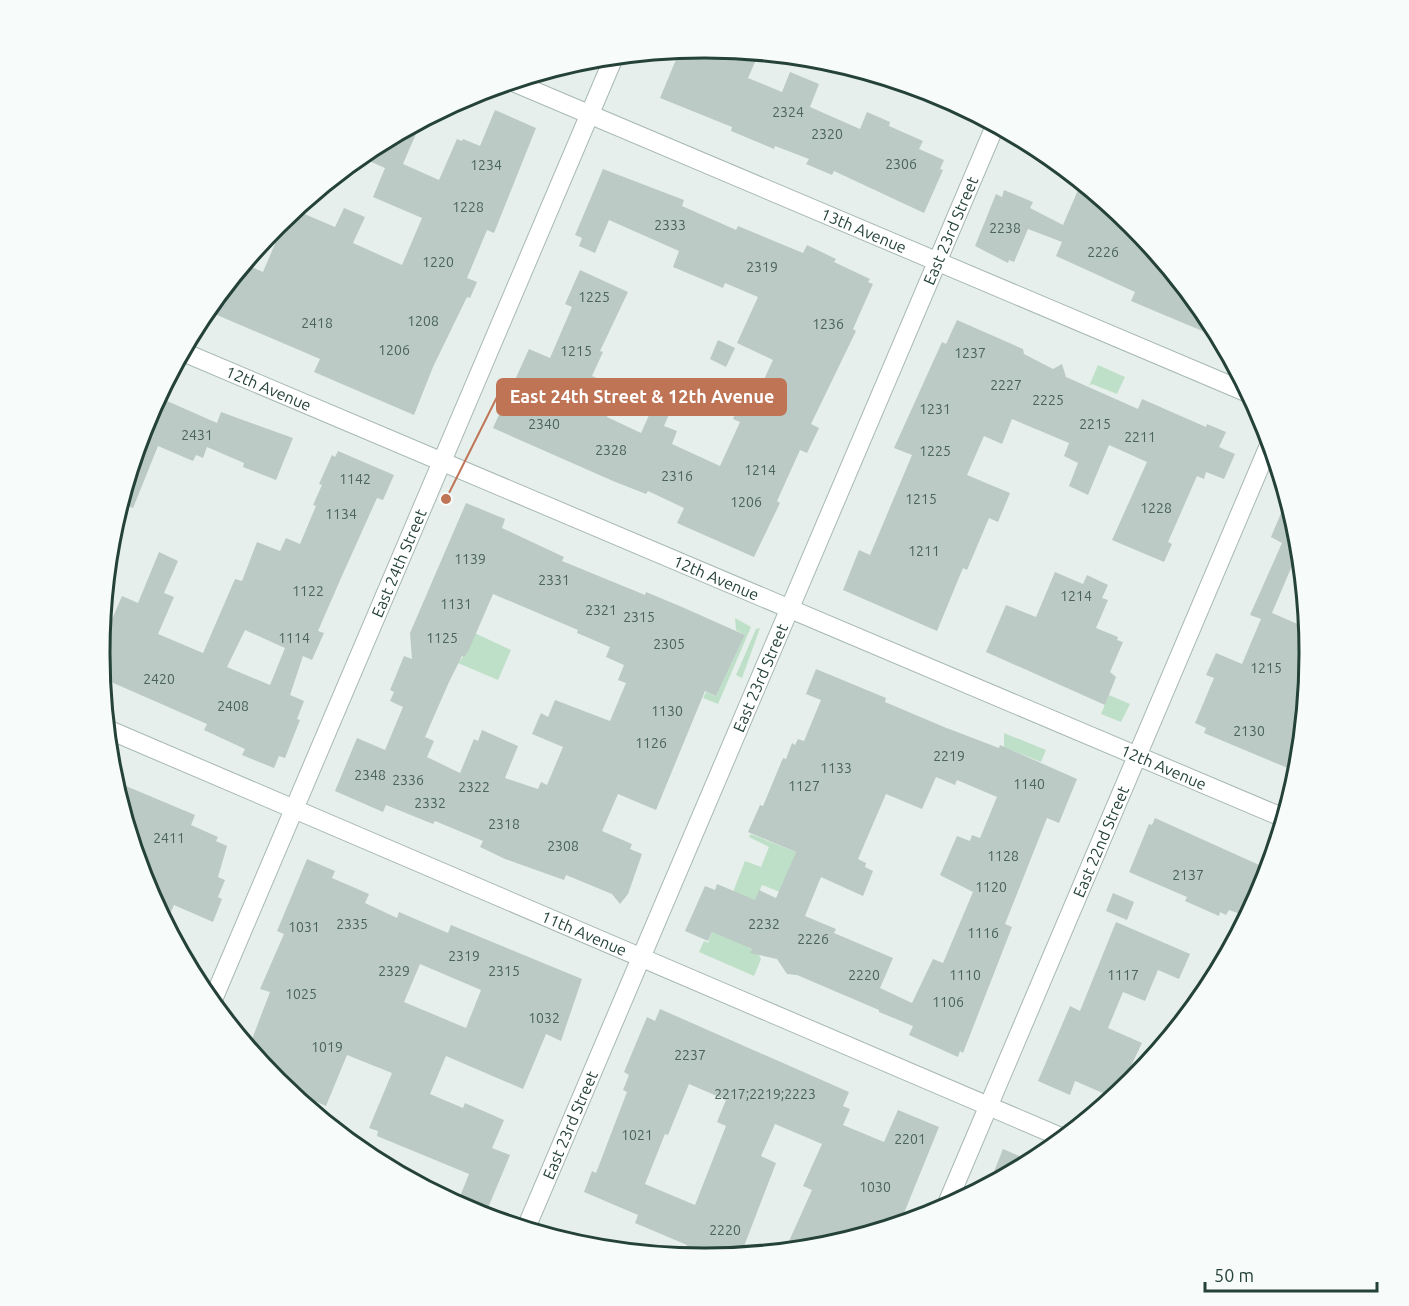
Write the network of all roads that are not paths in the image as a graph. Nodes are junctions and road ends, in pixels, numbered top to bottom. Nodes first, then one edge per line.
1 (610, 67) edge
2 (524, 87) edge
3 (590, 115) junction
4 (992, 133) edge
5 (936, 263) junction
6 (191, 355) edge
7 (1237, 388) edge
8 (1265, 456) edge
9 (443, 462) junction
10 (790, 611) junction
11 (115, 732) edge
12 (1139, 755) junction
13 (294, 808) junction
14 (1276, 815) edge
15 (642, 958) junction
16 (216, 992) edge
17 (989, 1107) junction
18 (1053, 1134) edge
19 (952, 1193) edge
20 (529, 1221) edge

1 - 3 street, East 24th Street
2 - 3 street, 13th Avenue
3 - 5 street, 13th Avenue
3 - 9 street, East 24th Street
4 - 5 street, East 23rd Street
5 - 7 street, 13th Avenue
5 - 10 street, East 23rd Street
6 - 9 street, 12th Avenue
8 - 12 street, East 22nd Street
9 - 10 street, 12th Avenue
9 - 13 street, East 24th Street
10 - 12 street, 12th Avenue
10 - 15 street, East 23rd Street
11 - 13 street, 11th Avenue
12 - 14 street, 12th Avenue
12 - 17 street, East 22nd Street
13 - 15 street, 11th Avenue
13 - 16 street, East 24th Street
15 - 17 street, 11th Avenue
15 - 20 street, East 23rd Street
17 - 18 street, 11th Avenue
17 - 19 street, East 22nd Street

